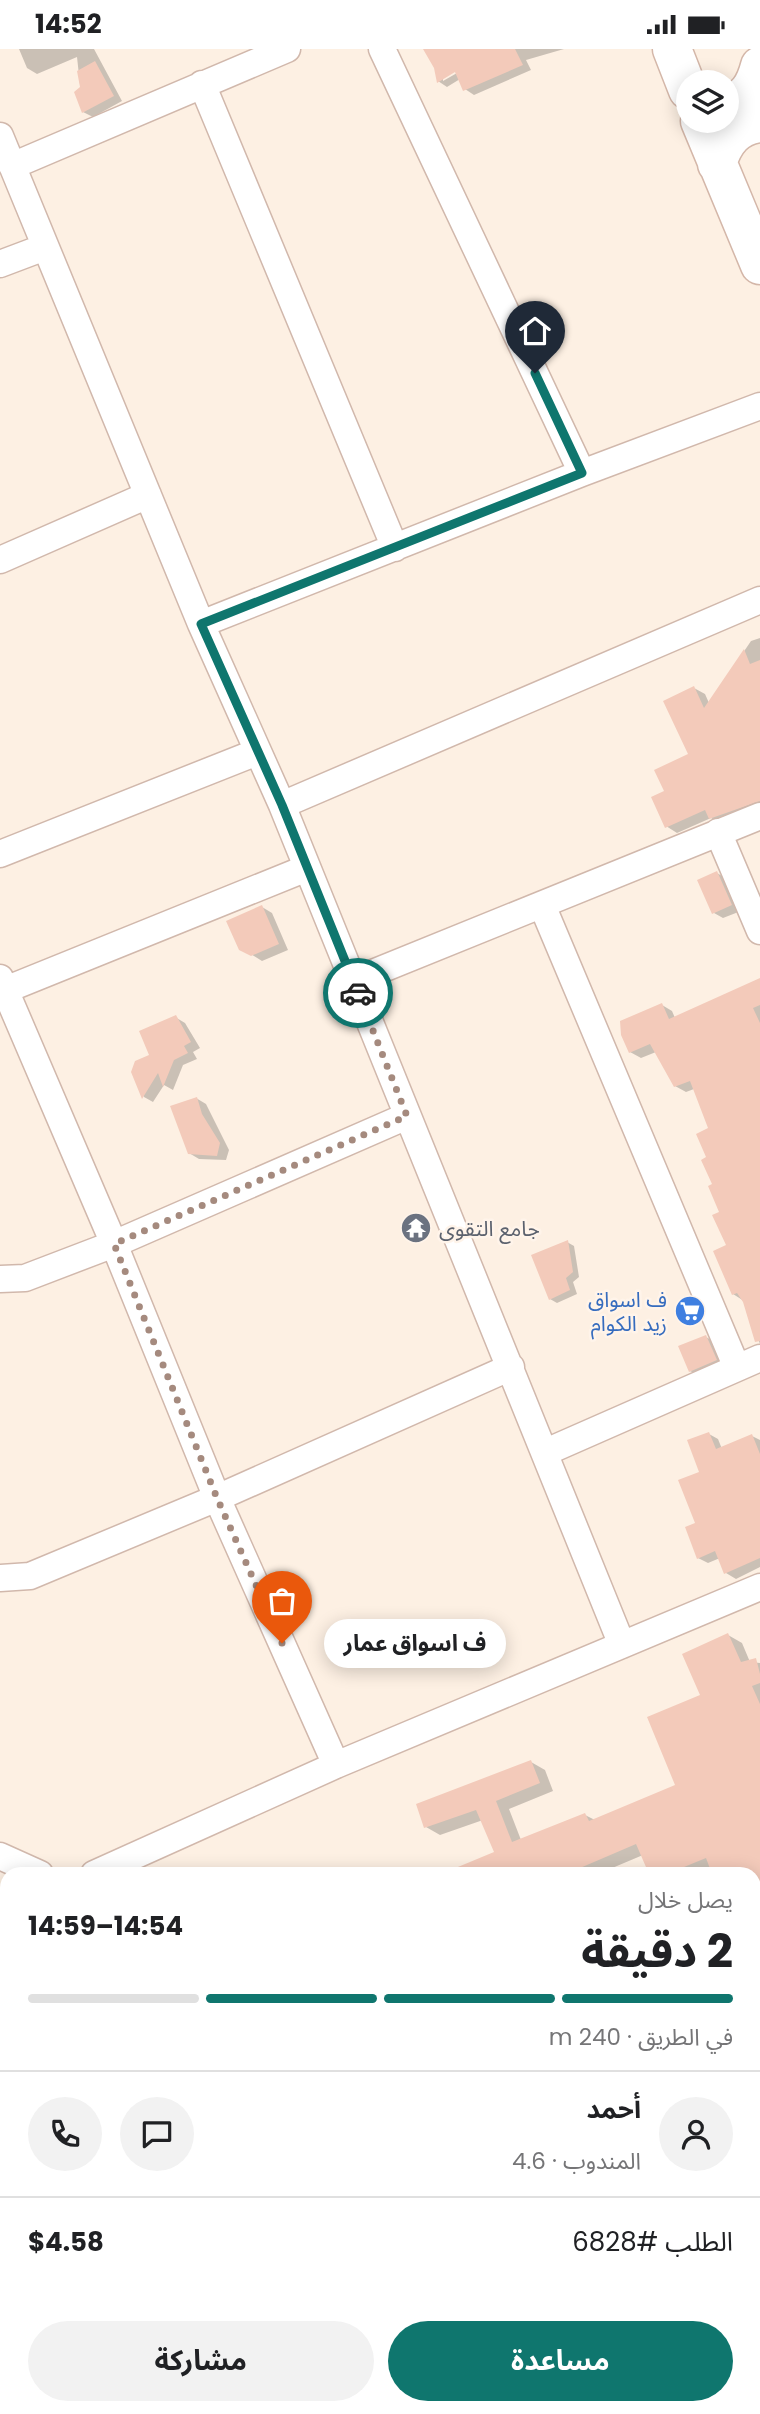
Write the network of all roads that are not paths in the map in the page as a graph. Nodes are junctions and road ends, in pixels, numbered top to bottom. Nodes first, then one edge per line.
1 (287, 49) edge
2 (382, 49) edge
3 (672, 49) edge
4 (752, 49) edge
5 (760, 66) edge
6 (680, 70) edge
7 (202, 84) junction
8 (739, 98) edge
9 (760, 123) edge
10 (705, 133) edge
11 (0, 136) edge
12 (717, 164) junction
13 (12, 166) junction
14 (45, 247) junction
15 (0, 264) edge
16 (760, 265) edge
17 (760, 406) edge
18 (582, 473) junction
19 (148, 495) junction
20 (395, 548) junction
21 (0, 560) edge
22 (760, 600) edge
23 (201, 624) junction
24 (257, 752) junction
25 (282, 805) junction
26 (760, 816) edge
27 (718, 832) junction
28 (0, 854) edge
29 (307, 869) junction
30 (541, 905) junction
31 (760, 931) edge
32 (353, 981) junction
33 (3, 984) edge
34 (407, 1116) junction
35 (114, 1244) junction
36 (0, 1279) edge
37 (748, 1363) edge
38 (511, 1367) junction
39 (546, 1452) junction
40 (217, 1498) junction
41 (0, 1578) edge
42 (760, 1587) edge
43 (622, 1645) junction
44 (336, 1765) junction
45 (0, 1856) edge
46 (24, 1867) edge
47 (119, 1867) edge

1 - 7 street
2 - 18 street
3 - 6 main road
4 - 5 main road
5 - 8 main road
7 - 13 street
7 - 20 street
9 - 12 main road
10 - 12 main road
11 - 13 street
12 - 16 main road
13 - 14 street
14 - 15 street
14 - 19 street
17 - 18 street
18 - 20 street
19 - 21 street
19 - 23 street
20 - 23 street
22 - 25 street
23 - 24 street
24 - 25 street
24 - 28 street
25 - 29 street
26 - 27 street
27 - 30 street
27 - 31 street
29 - 32 street
29 - 33 street
30 - 32 street
30 - 37 street
32 - 34 street
33 - 35 street
34 - 35 street
34 - 38 street
35 - 36 street
35 - 40 street
37 - 39 street
38 - 39 street
38 - 40 street
39 - 43 street
40 - 41 street
40 - 44 street
42 - 43 street
43 - 44 street
44 - 47 street
45 - 46 street

